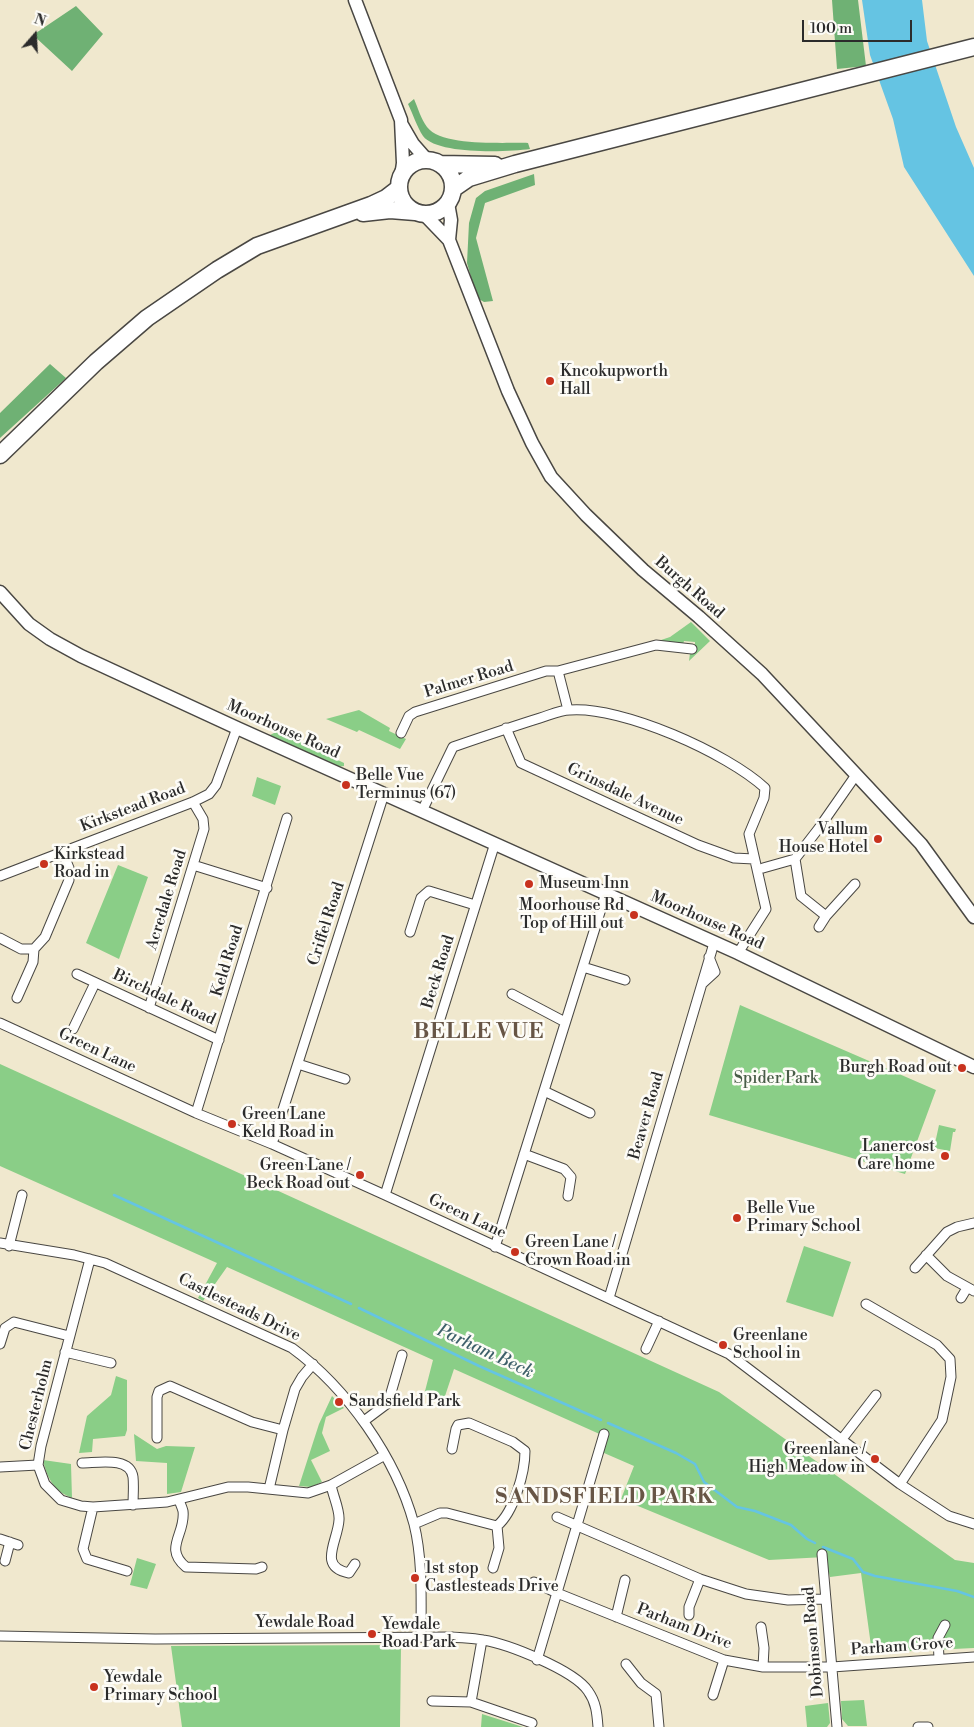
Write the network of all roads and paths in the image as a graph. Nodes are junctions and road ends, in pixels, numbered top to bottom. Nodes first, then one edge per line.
1 (355, 0) edge
2 (974, 46) edge
3 (401, 122) junction
4 (433, 162) junction
5 (515, 164) junction
6 (400, 182) junction
7 (451, 196) junction
8 (419, 213) junction
9 (349, 214) junction
10 (450, 240) junction
11 (0, 455) edge
12 (0, 592) edge
13 (692, 649) dead end
14 (558, 671) junction
15 (568, 710) junction
16 (237, 728) junction
17 (506, 728) junction
18 (401, 733) dead end
19 (856, 775) junction
20 (384, 794) junction
21 (194, 802) junction
22 (422, 811) junction
23 (287, 818) dead end
24 (495, 843) junction
25 (62, 851) junction
26 (754, 859) junction
27 (795, 859) junction
28 (193, 865) junction
29 (763, 868) dead end
30 (0, 876) edge
31 (855, 884) dead end
32 (267, 888) junction
33 (606, 893) junction
34 (475, 905) junction
35 (973, 913) edge
36 (826, 916) junction
37 (819, 927) dead end
38 (410, 932) dead end
39 (0, 938) edge
40 (714, 943) junction
41 (34, 949) junction
42 (738, 953) junction
43 (583, 967) junction
44 (77, 974) dead end
45 (625, 980) dead end
46 (96, 984) junction
47 (512, 994) dead end
48 (17, 998) dead end
49 (149, 1008) junction
50 (565, 1022) junction
51 (0, 1023) edge
52 (74, 1029) dead end
53 (219, 1040) junction
54 (298, 1064) junction
55 (974, 1067) edge
56 (345, 1079) dead end
57 (544, 1091) junction
58 (196, 1113) junction
59 (590, 1113) dead end
60 (272, 1144) junction
61 (524, 1154) junction
62 (22, 1195) dead end
63 (384, 1195) junction
64 (568, 1196) dead end
65 (974, 1224) edge
66 (5, 1244) edge
67 (495, 1247) junction
68 (926, 1255) junction
69 (90, 1259) junction
70 (915, 1268) dead end
71 (971, 1290) edge
72 (609, 1298) junction
73 (962, 1298) dead end
74 (866, 1304) dead end
75 (659, 1321) junction
76 (69, 1336) junction
77 (0, 1344) edge
78 (646, 1349) dead end
79 (65, 1352) junction
80 (402, 1355) dead end
81 (111, 1363) dead end
82 (313, 1364) junction
83 (876, 1395) dead end
84 (364, 1422) junction
85 (283, 1430) junction
86 (604, 1434) dead end
87 (157, 1438) dead end
88 (842, 1439) junction
89 (452, 1449) dead end
90 (385, 1455) junction
91 (82, 1463) dead end
92 (38, 1465) junction
93 (0, 1467) edge
94 (900, 1484) junction
95 (331, 1485) junction
96 (269, 1490) junction
97 (179, 1500) junction
98 (134, 1505) junction
99 (93, 1507) junction
100 (557, 1517) dead end
101 (414, 1524) junction
102 (974, 1524) edge
103 (497, 1526) junction
104 (577, 1527) junction
105 (0, 1539) edge
106 (822, 1554) dead end
107 (5, 1561) dead end
108 (355, 1564) dead end
109 (262, 1567) dead end
110 (493, 1568) dead end
111 (127, 1571) dead end
112 (700, 1579) junction
113 (626, 1580) dead end
114 (534, 1582) dead end
115 (557, 1593) junction
116 (826, 1599) junction
117 (689, 1615) dead end
118 (616, 1617) junction
119 (946, 1625) dead end
120 (761, 1627) dead end
121 (0, 1636) edge
122 (421, 1637) junction
123 (482, 1640) junction
124 (974, 1657) edge
125 (939, 1659) junction
126 (537, 1660) junction
127 (724, 1660) junction
128 (626, 1664) dead end
129 (763, 1667) junction
130 (832, 1667) junction
131 (713, 1695) dead end
132 (432, 1701) dead end
133 (470, 1702) junction
134 (532, 1723) dead end
135 (598, 1727) edge
136 (659, 1727) edge
137 (837, 1727) edge
138 (918, 1727) edge
139 (928, 1727) edge

1 - 3 street
2 - 5 highway
3 - 4 street
3 - 6 street
4 - 5 highway
4 - 6 highway
4 - 7 highway
5 - 7 highway
6 - 8 highway
6 - 9 highway
7 - 8 highway
7 - 10 street, Burgh Road
8 - 9 highway
8 - 10 street, Burgh Road
9 - 11 highway
10 - 19 street, Burgh Road
12 - 16 street, Moorhouse Road
13 - 14 street, Palmer Road
14 - 15 street
14 - 18 street, Palmer Road
15 - 17 street
15 - 26 street
16 - 20 street, Moorhouse Road
16 - 21 street, Kirkstead Road
17 - 22 street
17 - 26 street, Grinsdale Avenue
19 - 27 street
19 - 35 street, Burgh Road
20 - 22 street, Moorhouse Road
20 - 54 street, Criffel Road
21 - 25 street, Kirkstead Road
21 - 28 street, Acredale Road
22 - 24 street, Moorhouse Road
23 - 32 street, Keld Road
24 - 33 street, Moorhouse Road
24 - 34 street, Beck Road
25 - 30 street, Kirkstead Road
25 - 41 street
26 - 42 street
27 - 29 street
27 - 36 street
28 - 32 street
28 - 49 street, Acredale Road
31 - 36 street
32 - 53 street, Keld Road
33 - 40 street, Moorhouse Road
33 - 43 street
34 - 38 street
34 - 63 street, Beck Road
36 - 37 street
39 - 41 street
40 - 42 street, Moorhouse Road
40 - 72 street, Beaver Road
41 - 48 street
42 - 55 street, Moorhouse Road
43 - 45 street
43 - 50 street
44 - 46 street, Birchdale Road
46 - 49 street, Birchdale Road
46 - 52 street, Birchdale Road
47 - 50 street
49 - 53 street, Birchdale Road
50 - 57 street
51 - 58 street, Green Lane
53 - 58 street, Keld Road
54 - 56 street
54 - 60 street, Criffel Road
57 - 59 street
57 - 61 street
58 - 60 street, Green Lane
60 - 63 street, Green Lane
61 - 64 street
61 - 67 street
62 - 66 street
63 - 67 street, Green Lane
65 - 68 street
66 - 69 street, Castlesteads Drive
67 - 72 street, Green Lane
68 - 70 street
68 - 71 street
69 - 76 street, Chesterholm
69 - 82 street, Castlesteads Drive
71 - 73 street
72 - 75 street, Green Lane
74 - 94 street
75 - 78 street
75 - 88 street, Green Lane
76 - 77 street
76 - 79 street, Chesterholm
79 - 81 street, Chesterholm
79 - 92 street, Chesterholm
80 - 84 street
82 - 84 street, Castlesteads Drive
82 - 85 street
83 - 88 street
84 - 90 street, Castlesteads Drive
85 - 87 street
85 - 96 street
86 - 104 street
88 - 94 street, Green Lane
89 - 103 street
90 - 95 street, Chesterholm
90 - 101 street, Castlesteads Drive
91 - 98 street
92 - 93 street, Chesterholm
92 - 99 street, Chesterholm
94 - 102 street, Green Lane
95 - 96 street, Chesterholm
95 - 108 street
96 - 97 street, Chesterholm
97 - 98 street, Chesterholm
97 - 109 street
98 - 99 street, Chesterholm
99 - 111 street
100 - 104 street
101 - 103 street
101 - 122 street, Castlesteads Drive
103 - 110 street
104 - 112 street
104 - 115 street
105 - 107 street
106 - 116 street, Dobinson Road
112 - 116 street
112 - 117 street
113 - 118 street
114 - 115 street, Parham Drive
115 - 118 street, Parham Drive
115 - 126 street
116 - 130 street, Dobinson Road
118 - 127 street, Parham Drive
119 - 125 street
120 - 129 street
121 - 122 street, Yewdale Road
122 - 123 street, Yewdale Road
123 - 126 street, Yewdale Road
123 - 133 street
124 - 125 street, Parham Grove
125 - 130 street, Parham Grove
126 - 135 street, Yewdale Road
127 - 129 street, Parham Drive
127 - 131 street
128 - 136 street
129 - 130 street, Parham Drive
130 - 137 street, Dobinson Road
132 - 133 street
133 - 134 street
138 - 139 street

